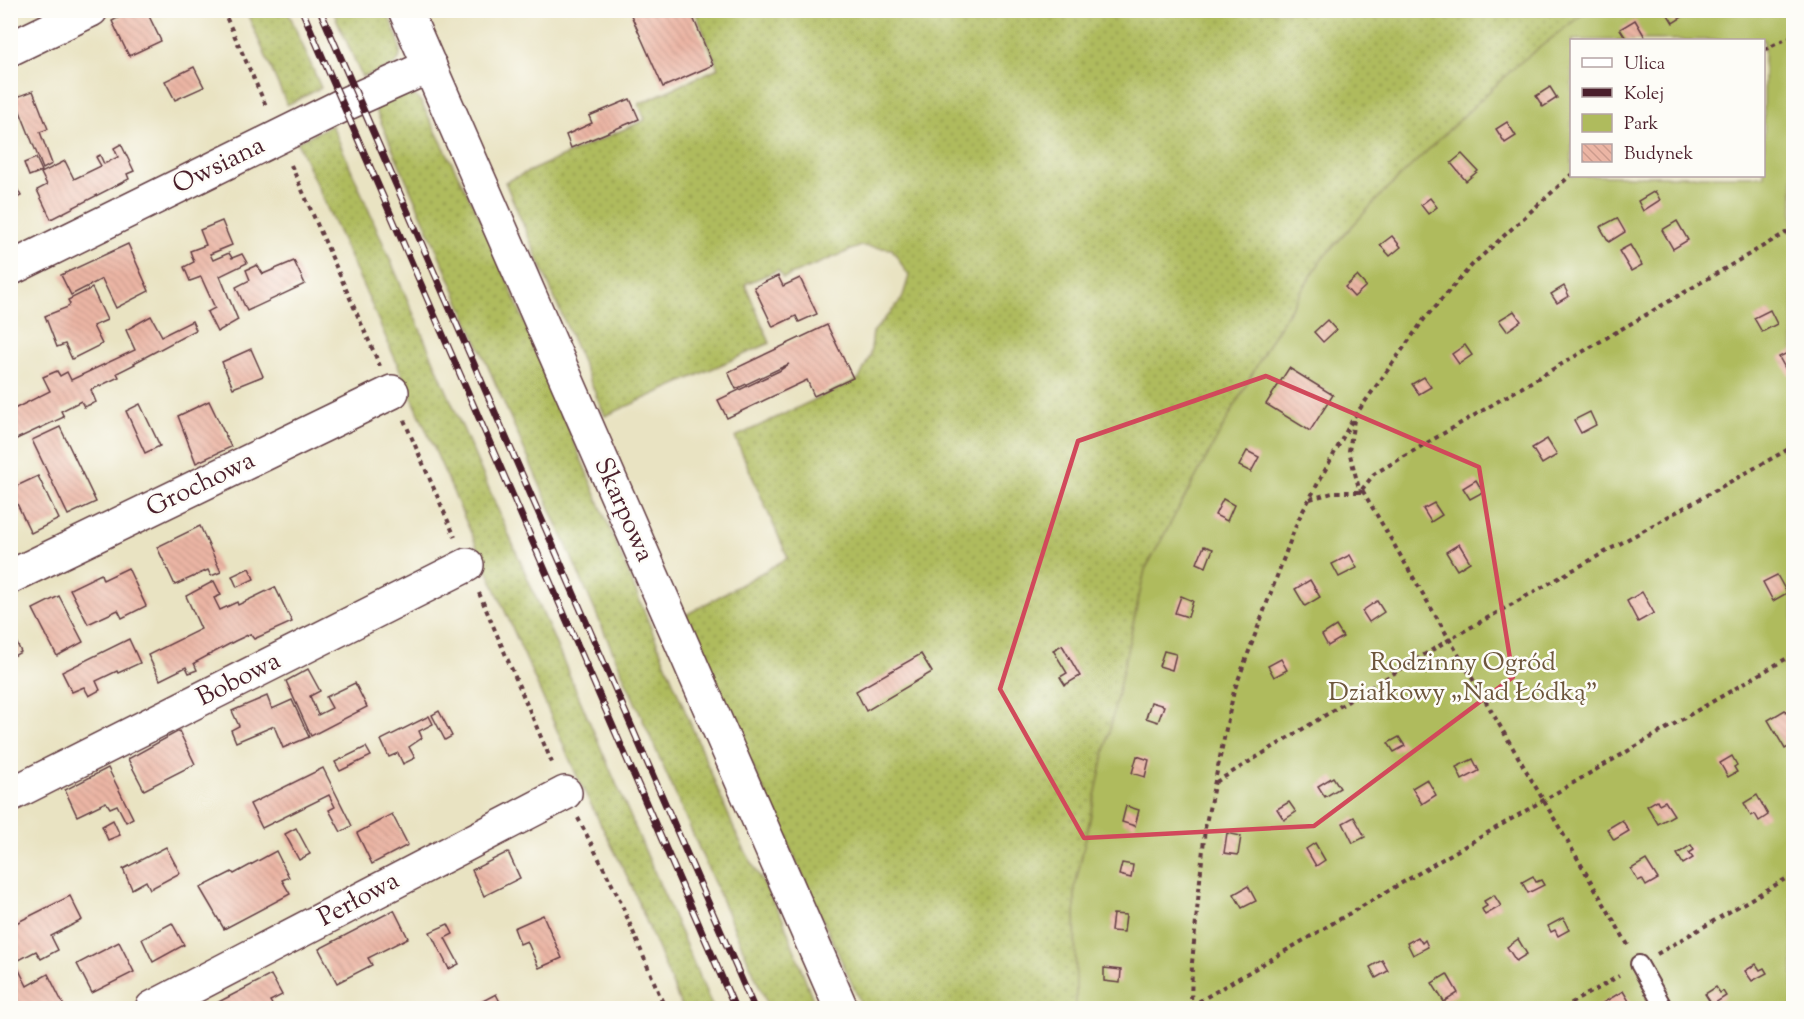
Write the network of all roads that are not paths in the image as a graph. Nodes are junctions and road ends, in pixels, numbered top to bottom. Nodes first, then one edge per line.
1 (91, 10) edge
2 (405, 10) edge
3 (10, 49) edge
4 (430, 66) junction
5 (10, 269) edge
6 (392, 392) road end
7 (467, 565) road end
8 (10, 577) edge
9 (566, 793) road end
10 (10, 795) edge
11 (1639, 964) road end
12 (152, 1008) edge
13 (841, 1008) edge
14 (1664, 1008) edge

1 - 3 street
2 - 4 street, Skarpowa
4 - 5 street, Owsiana
4 - 13 street, Skarpowa
6 - 8 street, Grochowa
7 - 10 street, Bobowa
9 - 12 street, Perłowa
11 - 14 lane

